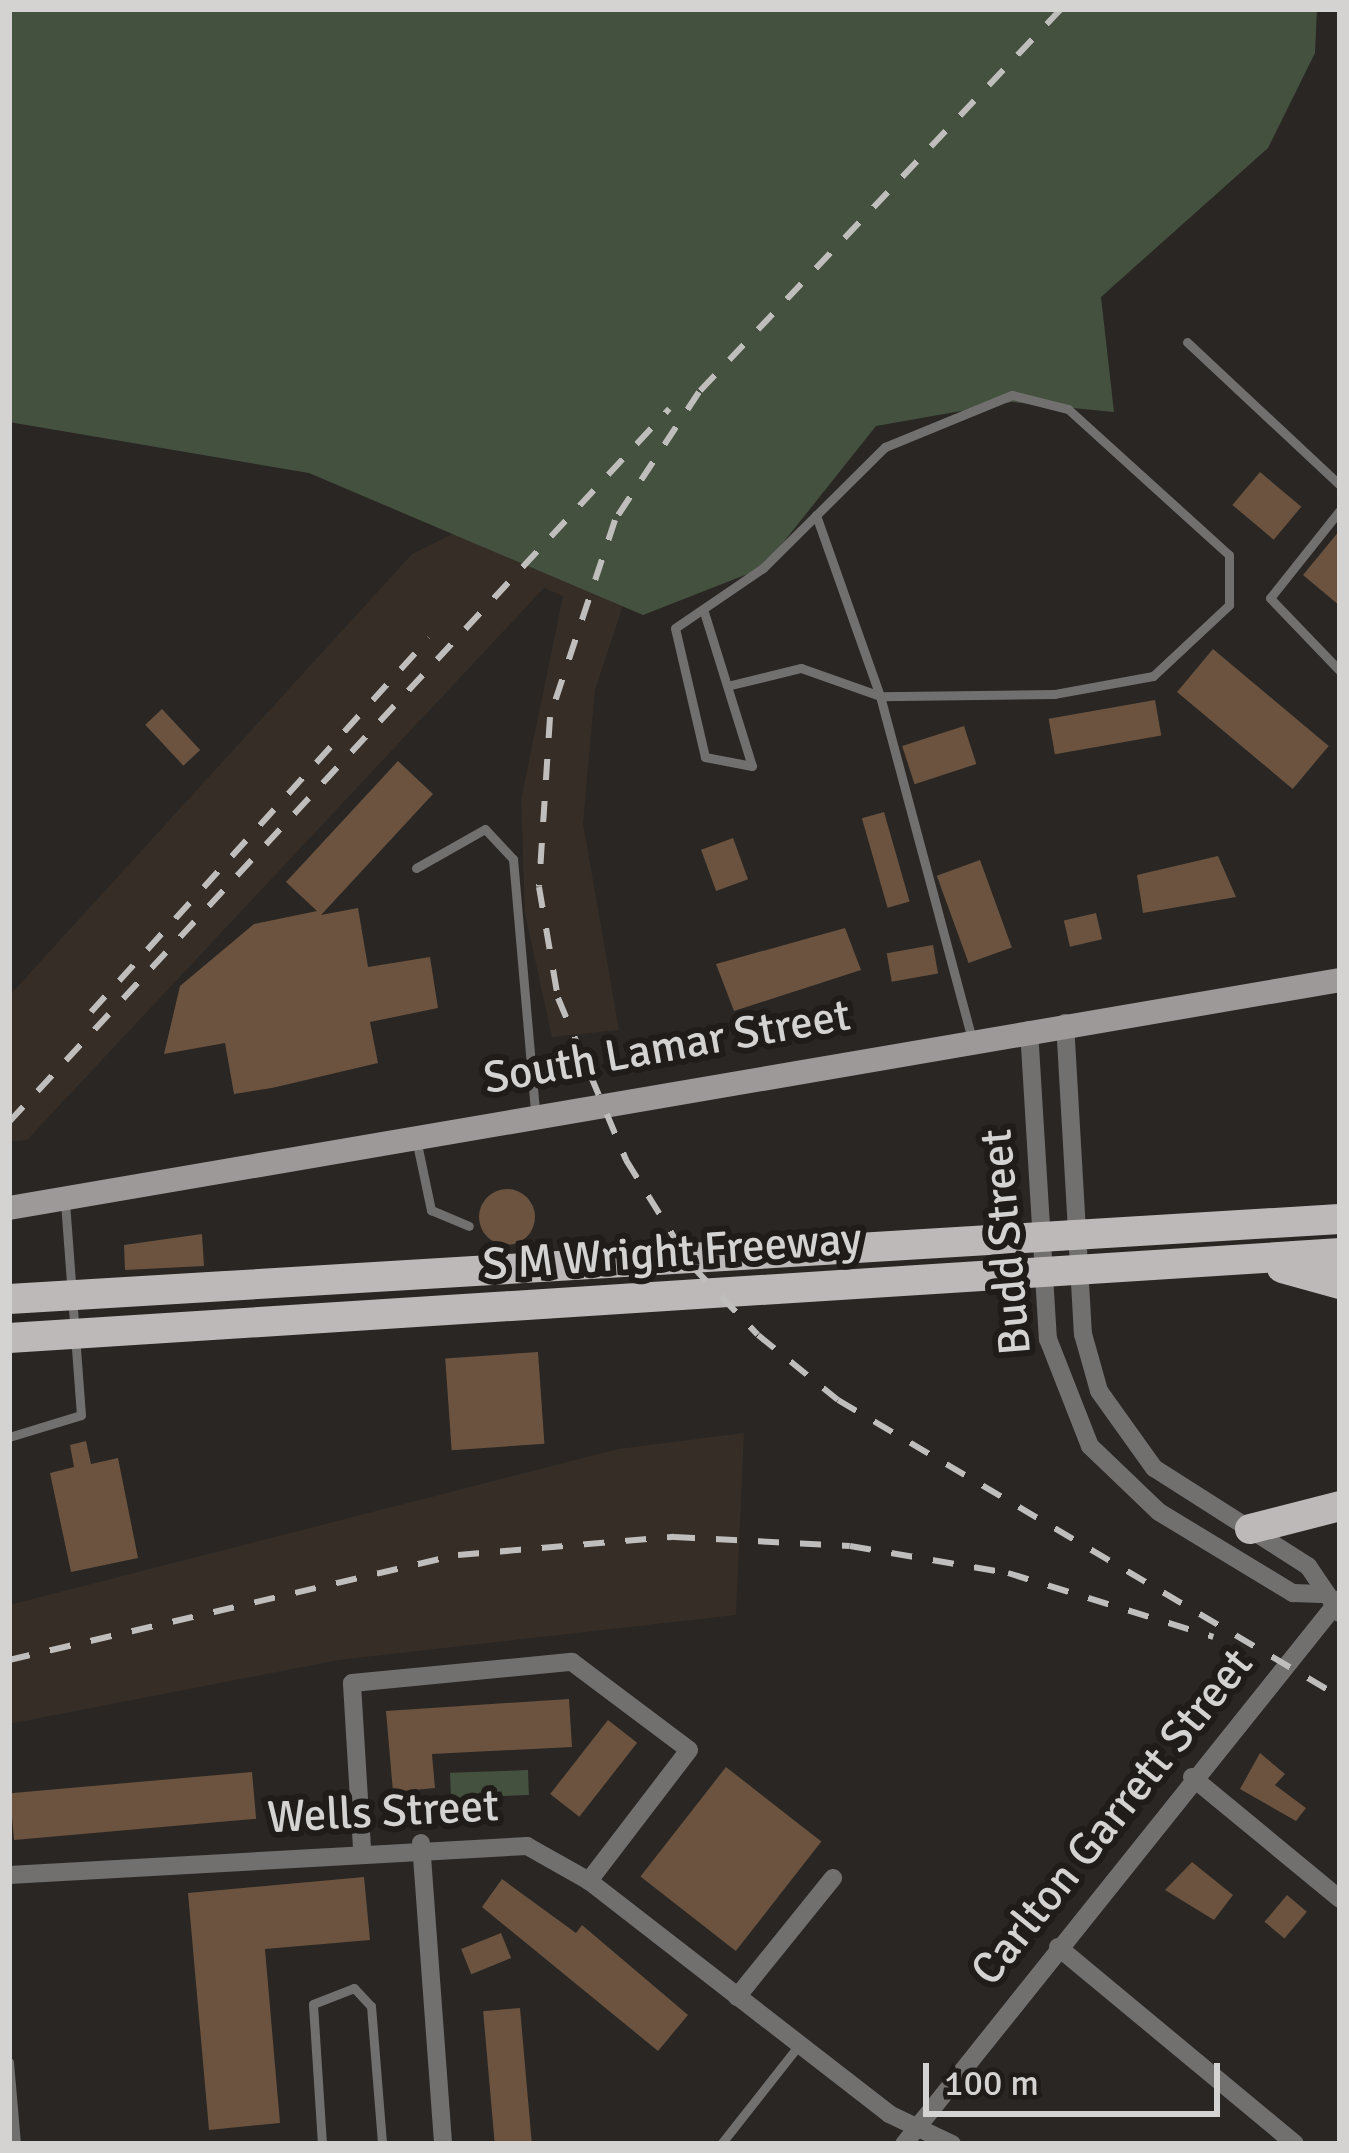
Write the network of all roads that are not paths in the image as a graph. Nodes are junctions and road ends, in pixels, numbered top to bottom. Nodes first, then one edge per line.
1 (1187, 342) dead end
2 (1340, 485) edge
3 (1340, 510) edge
4 (816, 515) junction
5 (704, 612) junction
6 (1340, 671) edge
7 (731, 685) junction
8 (880, 696) junction
9 (416, 868) dead end
10 (1340, 980) edge
11 (1065, 1023) junction
12 (1029, 1030) junction
13 (972, 1039) junction
14 (535, 1112) junction
15 (415, 1133) junction
16 (65, 1196) junction
17 (9, 1208) edge
18 (1340, 1219) edge
19 (470, 1226) dead end
20 (1340, 1253) edge
21 (1138, 1268) junction
22 (1340, 1284) edge
23 (9, 1299) edge
24 (9, 1338) edge
25 (9, 1437) edge
26 (1340, 1506) edge
27 (1250, 1529) junction
28 (1334, 1603) edge
29 (1192, 1777) junction
30 (421, 1844) junction
31 (362, 1848) junction
32 (9, 1876) edge
33 (833, 1878) dead end
34 (589, 1881) junction
35 (1340, 1899) edge
36 (1058, 1947) junction
37 (737, 1997) junction
38 (799, 2045) junction
39 (9, 2062) edge
40 (910, 2136) edge
41 (16, 2144) edge
42 (322, 2144) edge
43 (382, 2144) edge
44 (443, 2144) edge
45 (721, 2144) edge
46 (952, 2144) edge
47 (1295, 2144) edge

1 - 2 lane
3 - 6 lane
4 - 5 lane
4 - 8 lane
4 - 8 lane
5 - 7 lane
5 - 7 lane
7 - 8 lane
8 - 13 lane
9 - 14 lane
10 - 11 main road, South Lamar Street
11 - 12 main road, South Lamar Street
11 - 27 street, Budd Street
12 - 13 main road, South Lamar Street
12 - 28 street, Budd Street
13 - 14 main road, South Lamar Street
14 - 15 main road, South Lamar Street
15 - 16 main road, South Lamar Street
15 - 19 lane
16 - 17 main road, South Lamar Street
16 - 25 lane
18 - 23 main road, S M Wright Freeway
20 - 21 main road, S M Wright Freeway
21 - 22 main road
21 - 24 main road, S M Wright Freeway
26 - 27 main road
27 - 28 street, Budd Street
28 - 29 street, Carlton Garrett Street
29 - 35 street
29 - 36 street, Carlton Garrett Street
30 - 31 street, Wells Street
30 - 34 street, Wells Street
30 - 44 street
31 - 32 street, Wells Street
31 - 34 street
33 - 37 street
34 - 37 street, Wells Street
36 - 40 street, Carlton Garrett Street
36 - 47 street
37 - 38 street, Wells Street
38 - 40 street, Wells Street
38 - 45 lane
39 - 41 lane
40 - 46 street, Wells Street
42 - 43 lane

